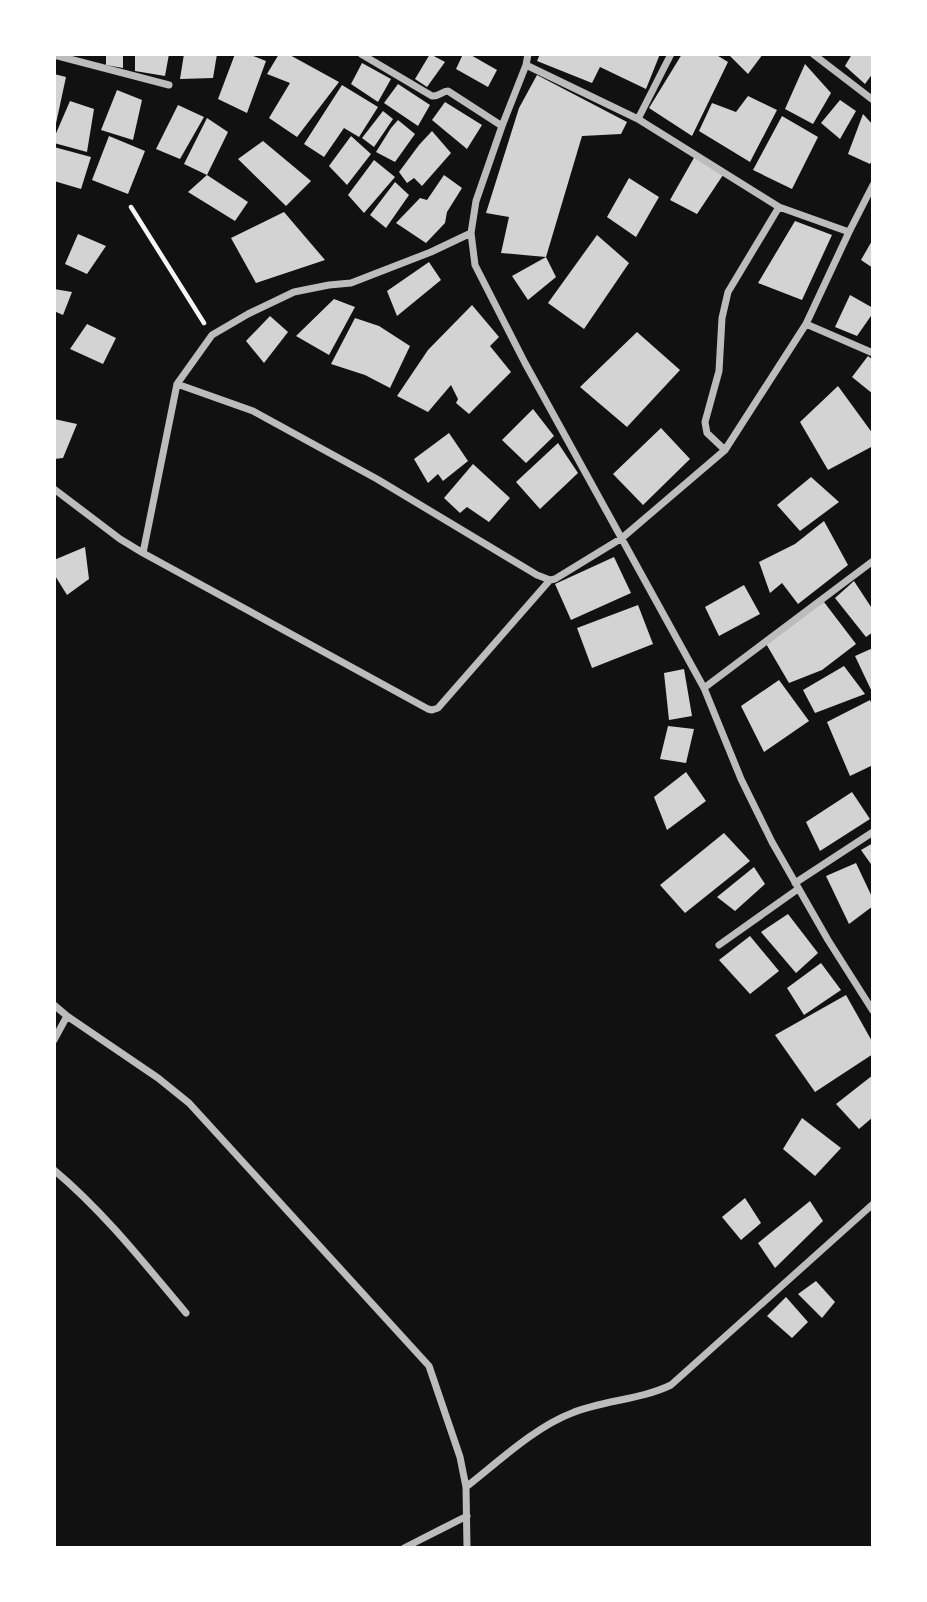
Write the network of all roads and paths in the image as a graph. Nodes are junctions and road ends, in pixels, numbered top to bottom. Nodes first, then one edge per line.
1 (361, 54) edge
2 (528, 54) edge
3 (671, 54) edge
4 (813, 54) edge
5 (54, 55) edge
6 (526, 65) junction
7 (169, 85) dead end
8 (873, 100) edge
9 (638, 119) junction
10 (502, 126) junction
11 (873, 186) edge
12 (131, 207) dead end
13 (779, 207) junction
14 (849, 232) junction
15 (471, 233) junction
16 (806, 324) junction
17 (212, 335) junction
18 (873, 353) edge
19 (177, 384) junction
20 (725, 450) junction
21 (54, 489) edge
22 (622, 538) junction
23 (143, 553) junction
24 (873, 561) edge
25 (550, 580) junction
26 (704, 688) junction
27 (873, 832) edge
28 (797, 886) junction
29 (719, 945) dead end
30 (54, 1004) edge
31 (873, 1011) edge
32 (66, 1016) junction
33 (54, 1040) edge
34 (54, 1170) edge
35 (873, 1204) edge
36 (186, 1313) dead end
37 (466, 1487) junction
38 (467, 1516) junction
39 (404, 1548) edge
40 (467, 1548) edge

1 - 10 street
2 - 6 street
3 - 9 street
4 - 8 street
5 - 7 street
6 - 9 street
6 - 10 street
9 - 13 street
10 - 15 street
11 - 14 street
12 - 17 path
13 - 14 street
13 - 20 street
14 - 16 street
15 - 17 street
15 - 22 street
16 - 18 street
16 - 20 street
17 - 19 street
19 - 23 street
19 - 25 street
20 - 22 street
21 - 23 street
22 - 25 street
22 - 26 street
23 - 25 street
24 - 26 street
26 - 28 street
27 - 28 street
28 - 29 street
28 - 31 street
30 - 32 street
32 - 33 street
32 - 37 street
34 - 36 street
35 - 37 street
37 - 38 street
38 - 39 street
38 - 40 street

